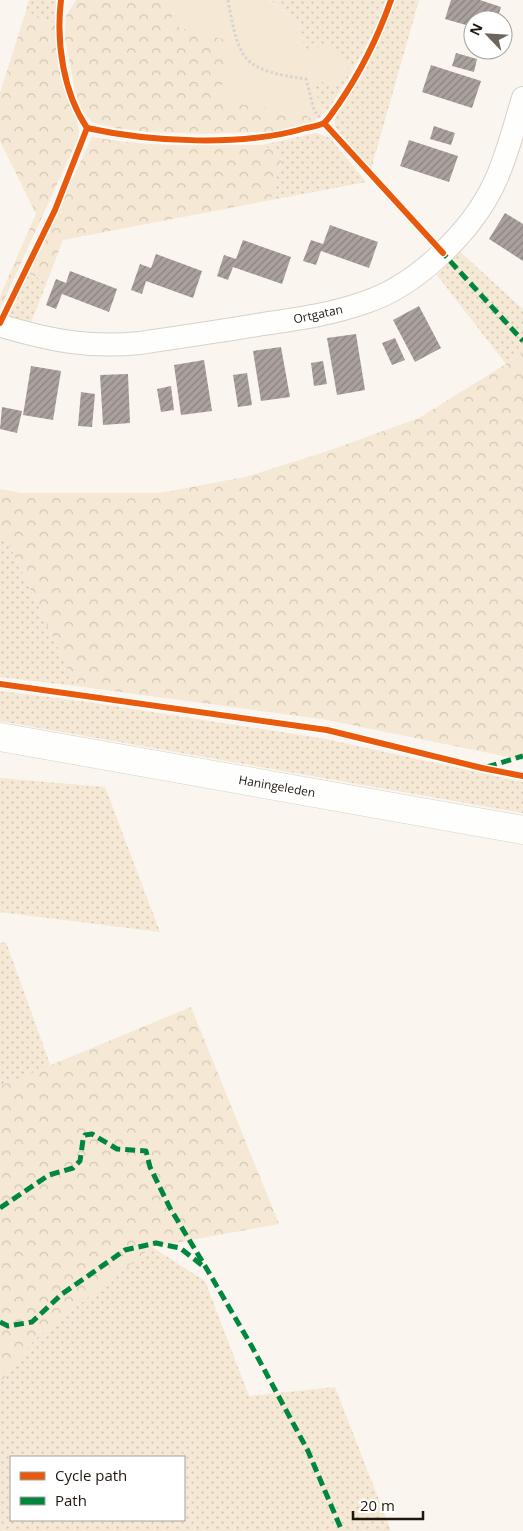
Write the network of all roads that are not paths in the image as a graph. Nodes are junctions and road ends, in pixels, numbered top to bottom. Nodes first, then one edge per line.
1 (523, 98) edge
2 (2, 330) edge
3 (0, 737) edge
4 (0, 741) edge
5 (31, 742) junction
6 (523, 830) edge

1 - 2 street, Ortgatan
3 - 5 main road, Haningeleden
4 - 5 main road, Haningeleden
5 - 6 main road, Haningeleden

